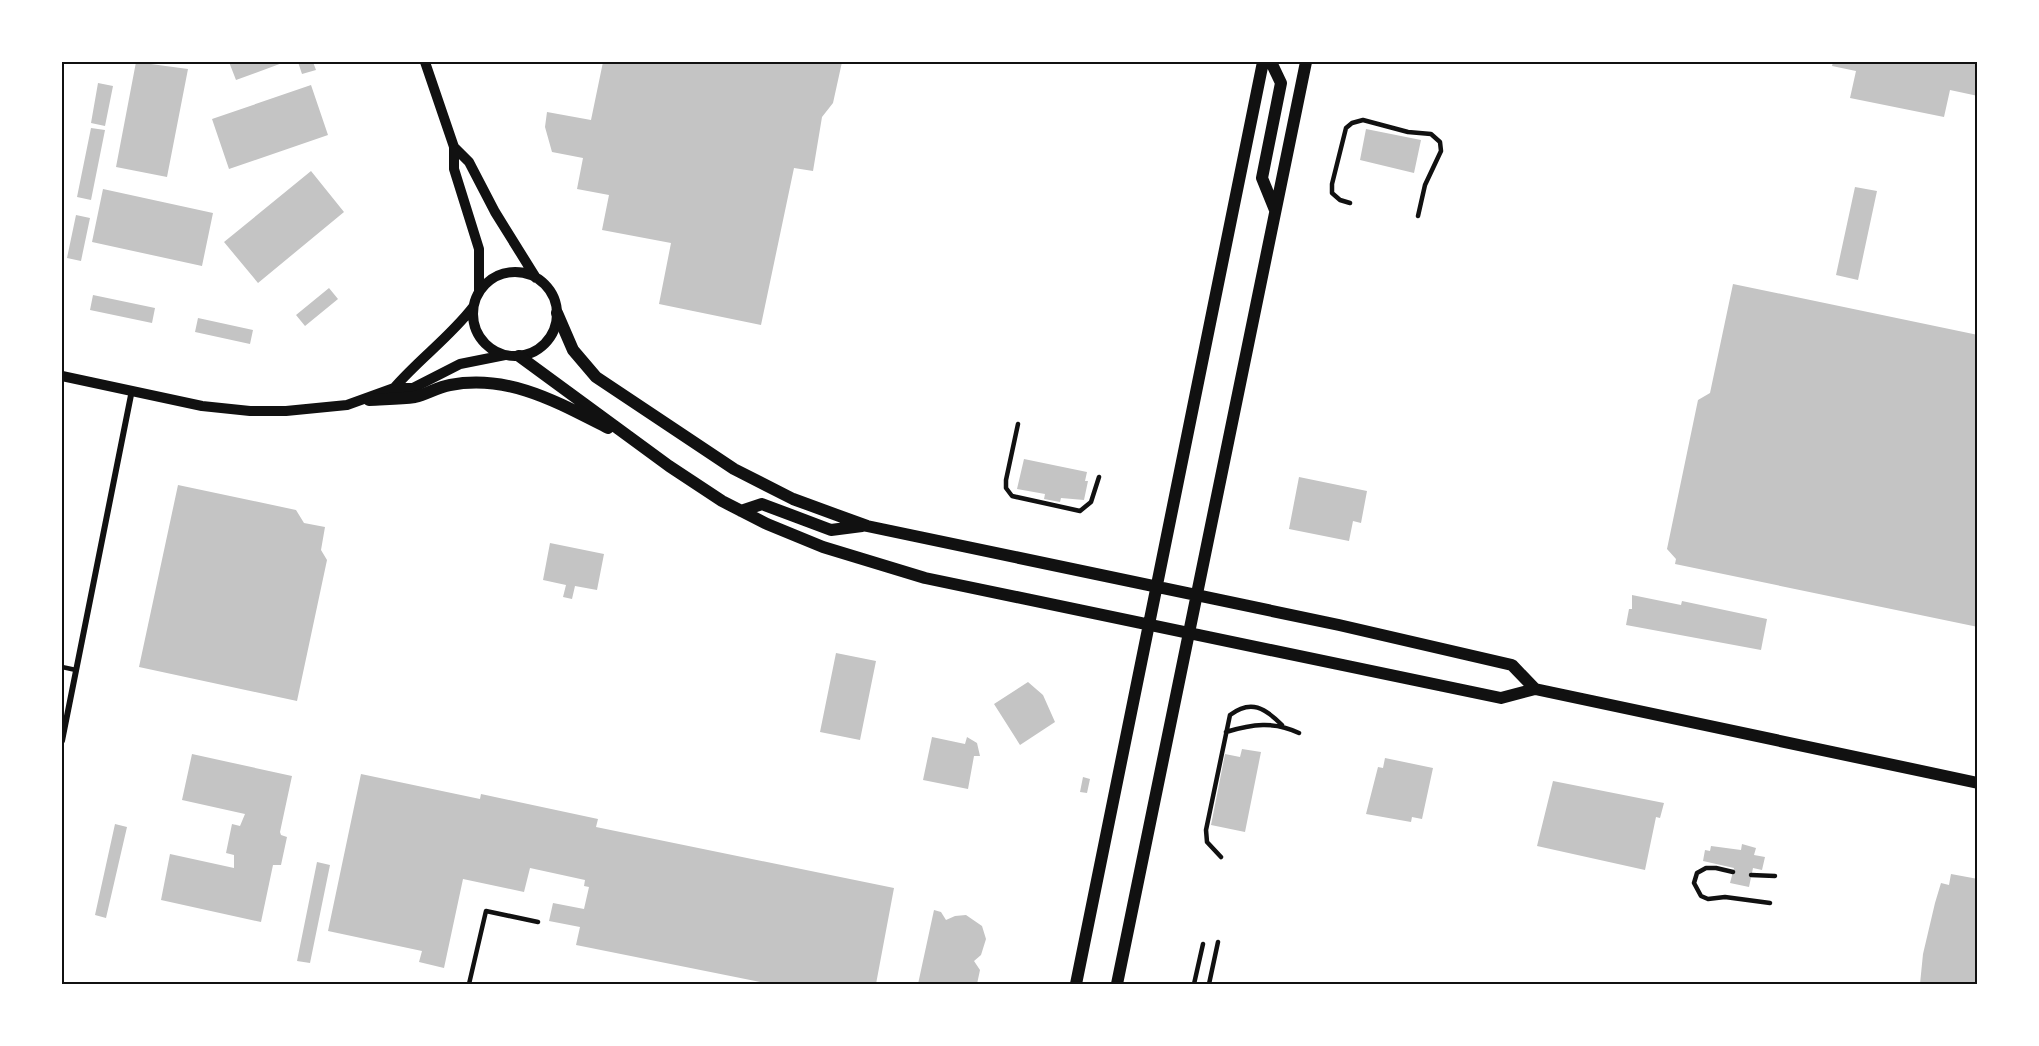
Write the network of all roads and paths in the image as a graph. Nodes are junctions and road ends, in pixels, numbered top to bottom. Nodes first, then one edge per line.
1 (425, 62) edge
2 (1263, 62) edge
3 (1271, 62) edge
4 (1306, 62) edge
5 (454, 147) junction
6 (1350, 203) dead end
7 (1276, 211) junction
8 (1418, 216) dead end
9 (537, 278) junction
10 (479, 292) junction
11 (473, 306) junction
12 (557, 313) junction
13 (506, 355) junction
14 (519, 356) junction
15 (62, 376) edge
16 (394, 388) junction
17 (132, 390) junction
18 (369, 400) junction
19 (1018, 424) dead end
20 (638, 442) junction
21 (1100, 477) dead end
22 (741, 511) junction
23 (867, 526) junction
24 (1155, 588) junction
25 (1196, 594) junction
26 (1148, 624) junction
27 (1189, 632) junction
28 (62, 667) edge
29 (76, 670) junction
30 (1535, 689) junction
31 (1282, 725) junction
32 (1226, 732) junction
33 (1299, 733) dead end
34 (62, 741) edge
35 (1977, 783) edge
36 (1221, 857) dead end
37 (1733, 872) dead end
38 (1751, 875) dead end
39 (1775, 876) dead end
40 (1770, 903) dead end
41 (538, 922) dead end
42 (1218, 942) dead end
43 (1203, 944) dead end
44 (469, 984) edge
45 (1076, 984) edge
46 (1118, 984) edge
47 (1194, 984) edge
48 (1209, 984) edge

1 - 5 street
2 - 24 main road
3 - 7 main road
4 - 7 main road
5 - 9 street
5 - 10 street
6 - 8 lane
7 - 25 main road
9 - 10 street
9 - 12 street
10 - 11 street
11 - 13 street
11 - 16 street
12 - 14 street
12 - 23 main road
13 - 14 street
13 - 16 street
14 - 20 main road
15 - 17 street
16 - 18 street
17 - 18 street
17 - 29 street
18 - 20 main road
19 - 21 lane
20 - 22 main road
22 - 23 main road
22 - 26 main road
23 - 24 main road
24 - 25 main road
24 - 26 main road
25 - 27 main road
25 - 30 main road
26 - 27 main road
26 - 45 main road
27 - 30 main road
27 - 46 main road
28 - 29 lane
29 - 34 street
30 - 35 main road
31 - 32 lane
31 - 32 lane
31 - 33 lane
32 - 36 lane
37 - 40 lane
38 - 39 lane
41 - 44 lane
42 - 48 lane
43 - 47 lane

